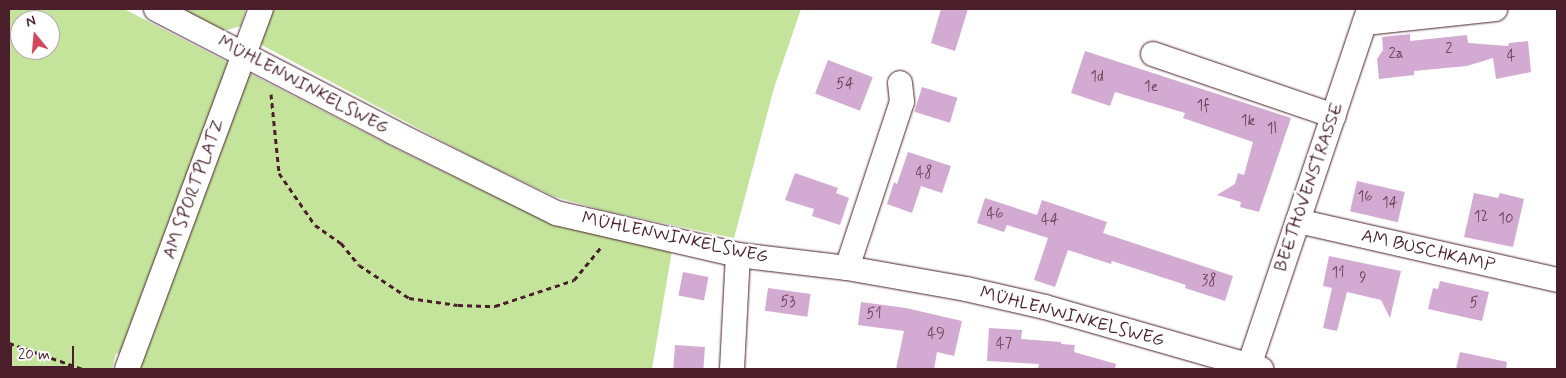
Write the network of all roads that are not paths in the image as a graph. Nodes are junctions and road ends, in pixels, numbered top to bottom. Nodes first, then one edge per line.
1 (156, 9) edge
2 (261, 9) edge
3 (1495, 9) edge
4 (1367, 16) edge
5 (243, 53) junction
6 (1153, 54) dead end
7 (900, 83) dead end
8 (1334, 116) junction
9 (1298, 221) junction
10 (738, 254) junction
11 (846, 268) junction
12 (1557, 280) edge
13 (1255, 367) edge
14 (127, 369) edge
15 (732, 369) edge

1 - 5 street, MÜHLENWINKELSWEG
2 - 5 street, AM SPORTPLATZ
3 - 4 street
4 - 8 street, BEETHOVENSTRASSE
5 - 10 street, MÜHLENWINKELSWEG
5 - 14 street, AM SPORTPLATZ
6 - 8 street
7 - 11 street
8 - 9 street, BEETHOVENSTRASSE
9 - 12 street, AM BUSCHKAMP
9 - 13 street, BEETHOVENSTRASSE
10 - 11 street, MÜHLENWINKELSWEG
10 - 15 street
11 - 13 street, MÜHLENWINKELSWEG

